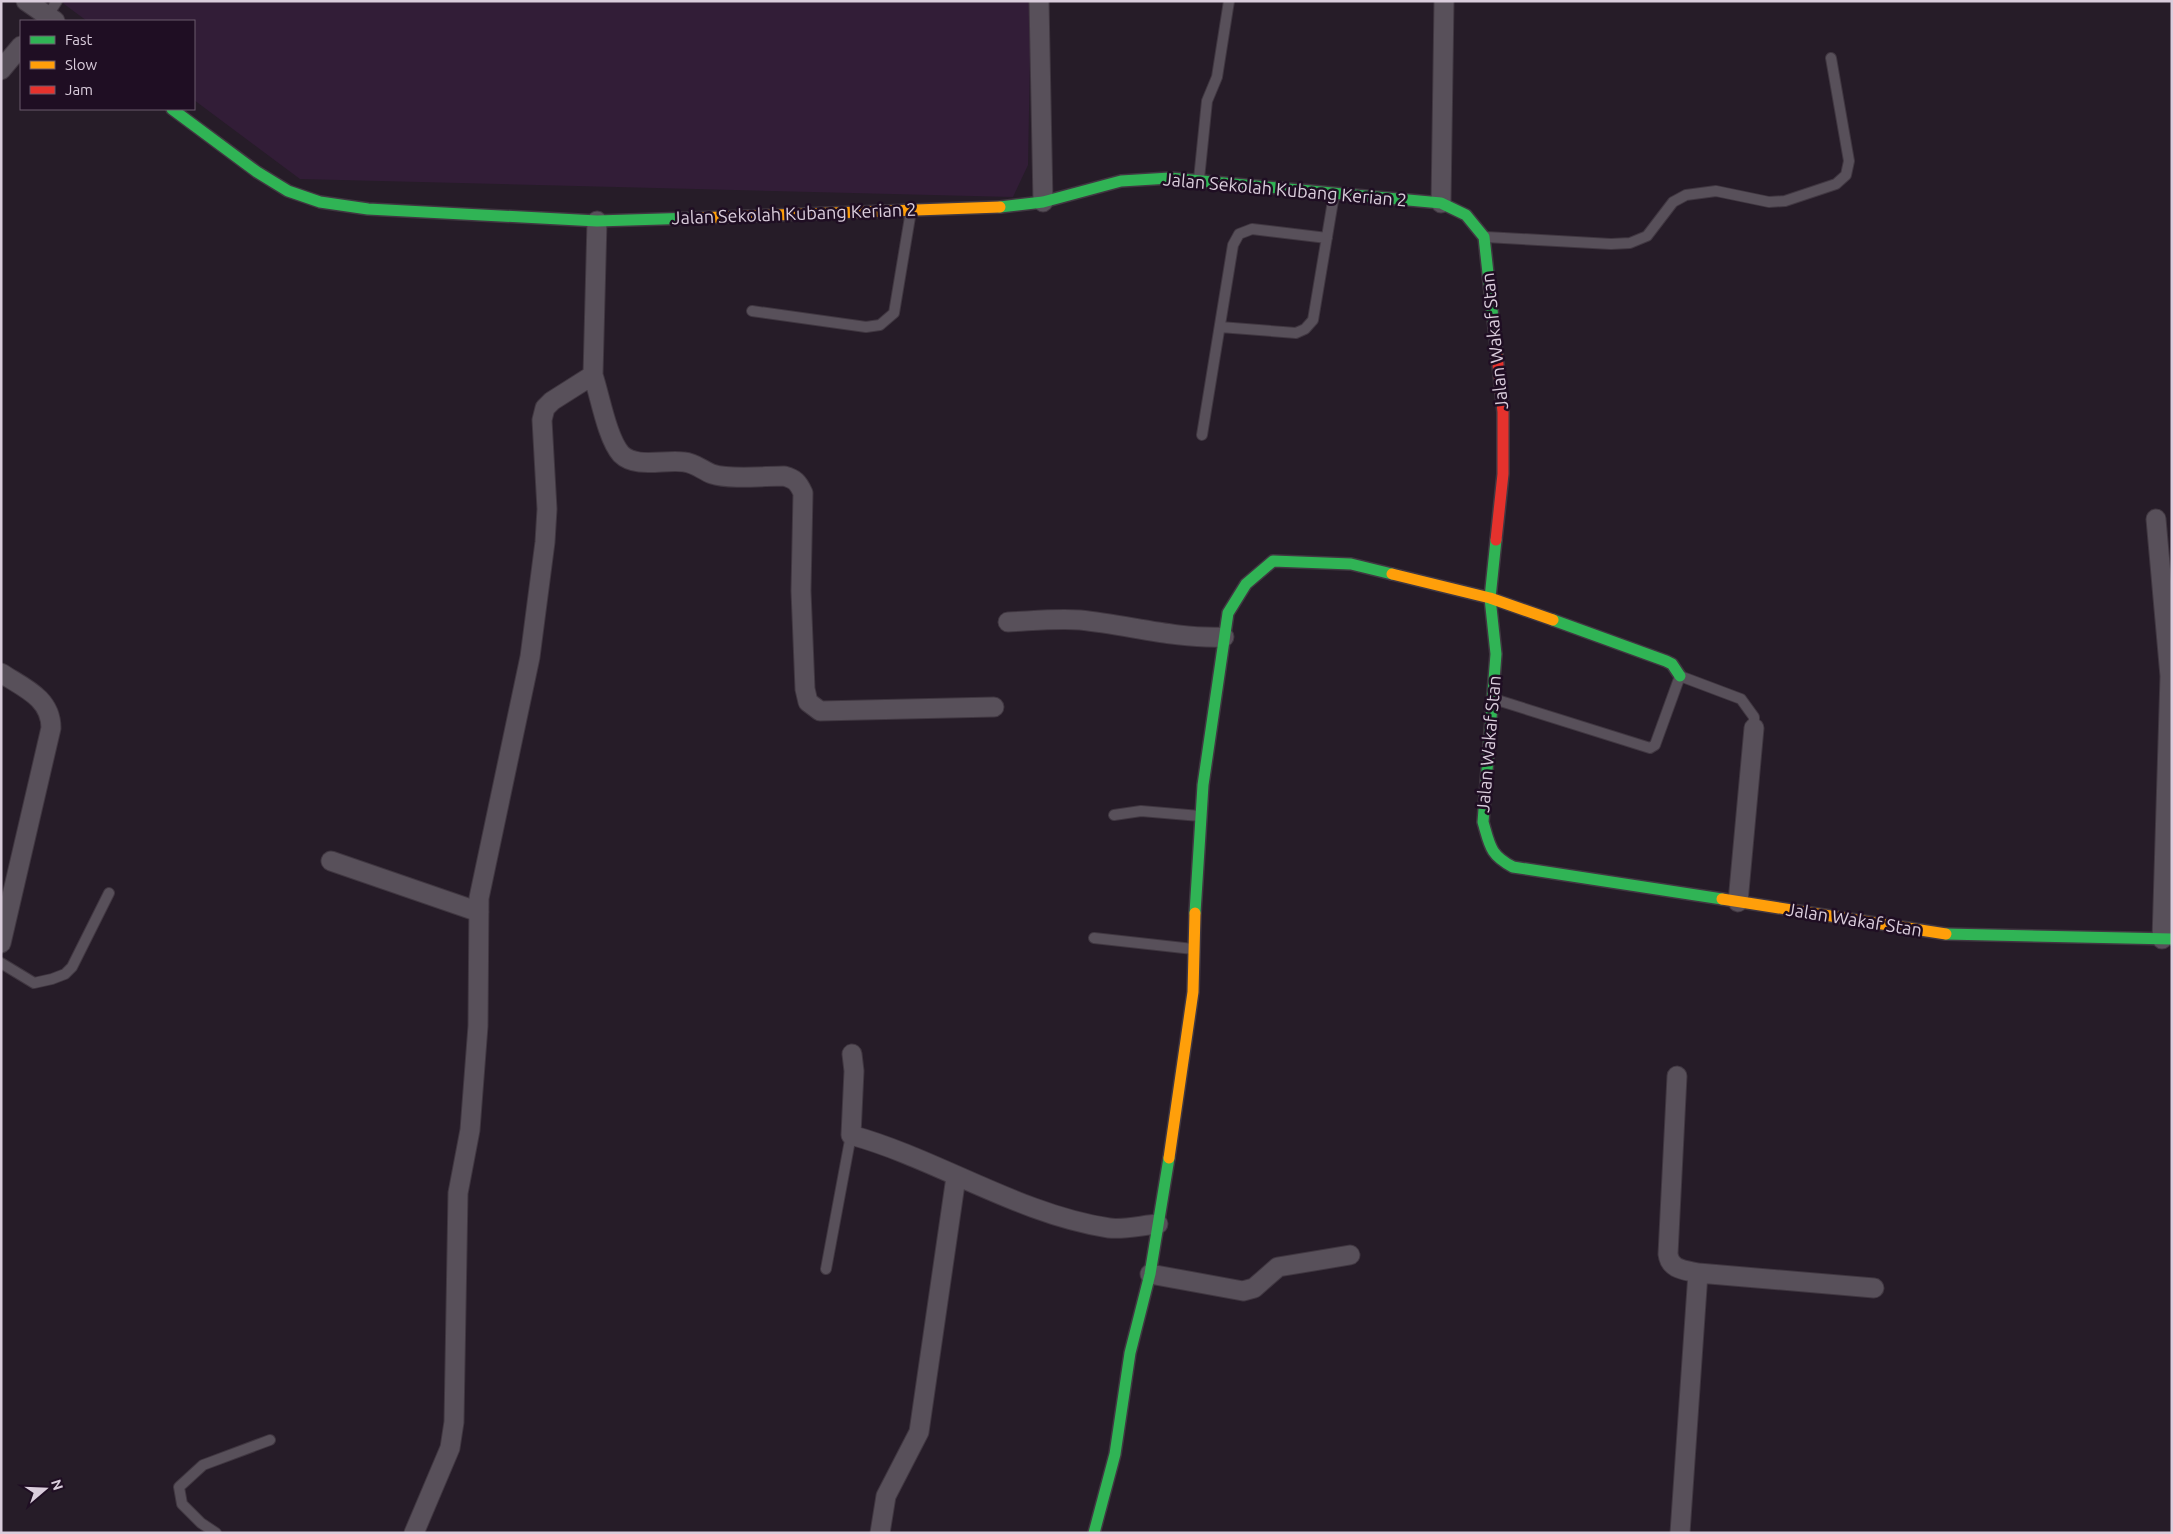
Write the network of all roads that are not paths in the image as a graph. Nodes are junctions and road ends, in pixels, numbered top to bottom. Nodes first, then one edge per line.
1 (26, 1) edge
2 (1039, 1) edge
3 (1229, 1) edge
4 (1444, 1) edge
5 (51, 15) edge
6 (20, 47) edge
7 (1831, 58) dead end
8 (1, 70) edge
9 (173, 110) edge
10 (1199, 180) junction
11 (1334, 194) junction
12 (1043, 202) junction
13 (1441, 203) junction
14 (911, 210) junction
15 (597, 221) junction
16 (1484, 237) junction
17 (1327, 238) junction
18 (752, 311) dead end
19 (1220, 326) junction
20 (593, 375) junction
21 (1202, 435) dead end
22 (2156, 519) dead end
23 (1490, 598) junction
24 (1008, 622) dead end
25 (1224, 637) junction
26 (1, 673) edge
27 (1680, 676) junction
28 (1494, 699) junction
29 (994, 707) dead end
30 (1754, 728) joint
31 (1114, 815) dead end
32 (1201, 816) junction
33 (331, 861) dead end
34 (109, 893) dead end
35 (1738, 902) junction
36 (479, 912) junction
37 (1094, 938) dead end
38 (2167, 939) edge
39 (1, 943) edge
40 (1193, 949) junction
41 (1, 963) edge
42 (852, 1054) dead end
43 (1677, 1076) dead end
44 (851, 1135) junction
45 (956, 1177) junction
46 (1158, 1224) junction
47 (1350, 1255) dead end
48 (826, 1269) dead end
49 (1698, 1273) junction
50 (1150, 1274) junction
51 (1874, 1288) dead end
52 (270, 1440) dead end
53 (216, 1533) edge
54 (414, 1533) edge
55 (880, 1533) edge
56 (1094, 1533) edge
57 (1680, 1533) edge

1 - 5 street
2 - 12 street
3 - 10 lane
4 - 13 street
6 - 8 street
7 - 16 lane
9 - 15 street, Jalan Sekolah Kubang Kerian 2
10 - 11 street, Jalan Sekolah Kubang Kerian 2
10 - 12 street, Jalan Sekolah Kubang Kerian 2
11 - 13 street, Jalan Sekolah Kubang Kerian 2
11 - 17 lane
12 - 14 street, Jalan Sekolah Kubang Kerian 2
13 - 16 street, Jalan Wakaf Stan
14 - 15 street, Jalan Sekolah Kubang Kerian 2
14 - 18 lane
15 - 20 street
16 - 23 street, Jalan Wakaf Stan
17 - 19 lane
17 - 19 lane
19 - 21 lane
20 - 29 street
20 - 36 street
22 - 38 street
23 - 25 street
23 - 27 street
23 - 28 street, Jalan Wakaf Stan
24 - 25 street
25 - 32 street
26 - 39 street
27 - 28 lane
27 - 30 lane
28 - 35 street, Jalan Wakaf Stan
30 - 35 street
31 - 32 lane
32 - 40 street
33 - 36 street
34 - 41 lane
35 - 38 street, Jalan Wakaf Stan
36 - 54 street
37 - 40 lane
40 - 46 street
42 - 44 street
43 - 49 street
44 - 45 street
44 - 48 lane
45 - 46 street
45 - 55 street
46 - 50 street
47 - 50 street
49 - 51 street
49 - 57 street
50 - 56 street
52 - 53 lane

